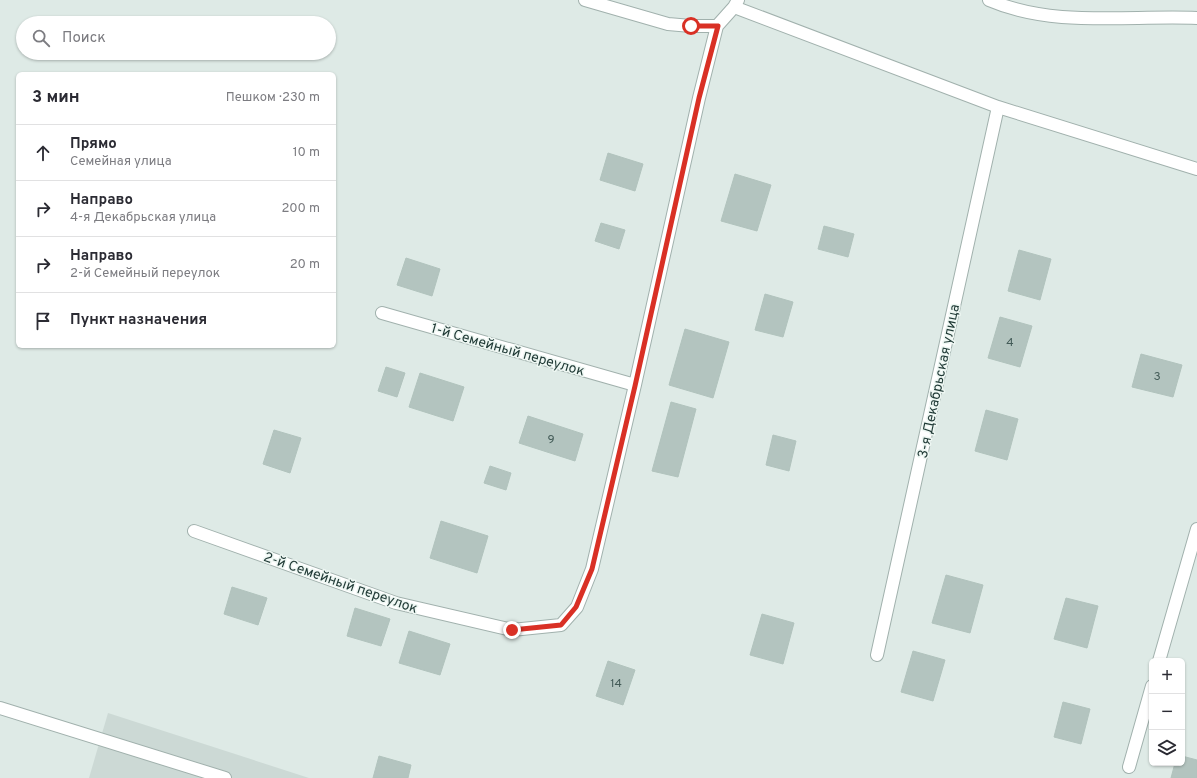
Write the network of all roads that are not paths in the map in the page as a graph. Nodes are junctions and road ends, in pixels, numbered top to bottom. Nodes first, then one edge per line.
1 (585, 0) edge
2 (988, 0) edge
3 (736, 4) edge
4 (1197, 18) edge
5 (718, 26) junction
6 (998, 107) junction
7 (1197, 168) edge
8 (382, 313) dead end
9 (635, 386) junction
10 (1197, 528) edge
11 (194, 531) dead end
12 (878, 655) dead end
13 (1160, 658) edge
14 (1150, 694) edge
15 (0, 708) edge
16 (1129, 767) dead end
17 (225, 778) edge

1 - 5 street
2 - 4 street
3 - 5 street
3 - 6 street
5 - 9 street
6 - 7 street
6 - 12 street, 3-я Декабрьская улица
8 - 9 street, 1-й Семейный переулок
9 - 11 street, 2-й Семейный переулок
10 - 13 street
14 - 16 street
15 - 17 street

